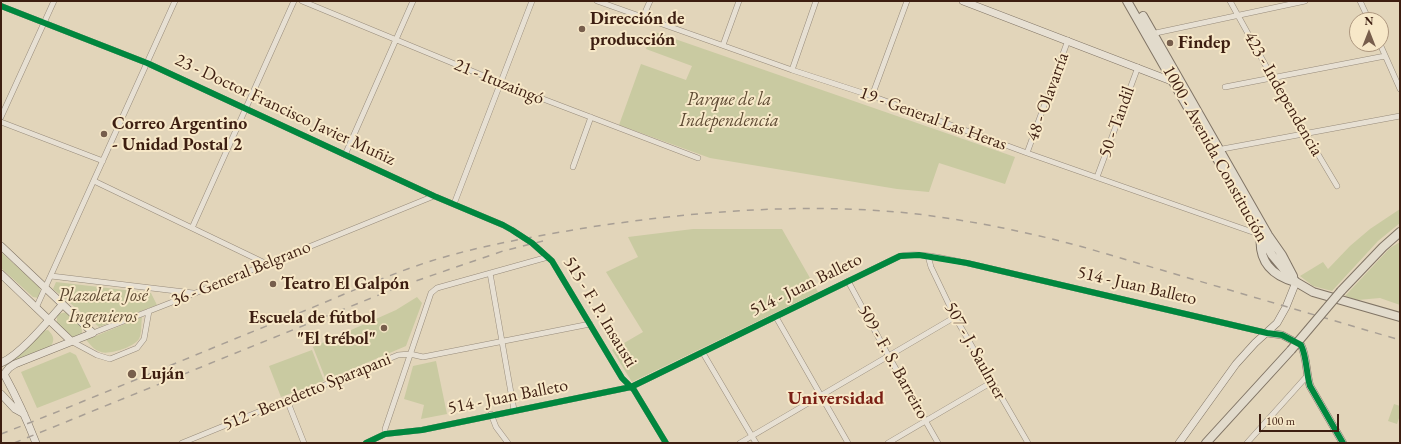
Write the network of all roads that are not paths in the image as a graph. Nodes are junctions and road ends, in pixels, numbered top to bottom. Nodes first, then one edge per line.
1 (54, 1) edge
2 (175, 1) edge
3 (294, 1) edge
4 (302, 1) edge
5 (413, 1) edge
6 (532, 1) edge
7 (650, 1) edge
8 (739, 1) edge
9 (816, 1) edge
10 (907, 1) edge
11 (963, 1) edge
12 (1127, 1) edge
13 (1134, 1) edge
14 (1230, 1) edge
15 (1305, 1) edge
16 (1360, 1) edge
17 (600, 2) edge
18 (1, 6) edge
19 (1365, 12) edge
20 (1238, 15) junction
21 (643, 17) junction
22 (44, 22) junction
23 (1151, 35) junction
24 (397, 39) junction
25 (1068, 40) junction
26 (723, 45) junction
27 (1383, 52) edge
28 (1385, 56) junction
29 (147, 63) junction
30 (1138, 68) junction
31 (792, 70) junction
32 (1272, 78) junction
33 (1177, 80) junction
34 (501, 83) junction
35 (1225, 87) dead end
36 (1400, 89) edge
37 (872, 96) junction
38 (246, 108) junction
39 (1400, 116) edge
40 (1, 117) edge
41 (591, 117) junction
42 (1, 122) edge
43 (1306, 134) junction
44 (1217, 150) junction
45 (1027, 153) junction
46 (345, 155) junction
47 (698, 158) dead end
48 (103, 161) junction
49 (573, 167) dead end
50 (1097, 177) junction
51 (94, 181) junction
52 (1337, 186) dead end
53 (434, 196) junction
54 (454, 204) junction
55 (192, 228) junction
56 (1400, 232) edge
57 (1264, 235) junction
58 (1, 246) edge
59 (548, 256) junction
60 (928, 256) junction
61 (267, 264) junction
62 (490, 273) junction
63 (1, 274) edge
64 (51, 276) junction
65 (848, 281) junction
66 (1296, 282) junction
67 (45, 289) junction
68 (193, 294) junction
69 (62, 305) junction
70 (36, 308) junction
71 (149, 311) junction
72 (776, 317) junction
73 (955, 317) junction
74 (1400, 318) edge
75 (49, 320) junction
76 (590, 324) junction
77 (93, 333) junction
78 (1267, 333) junction
79 (71, 341) junction
80 (501, 342) junction
81 (703, 353) junction
82 (410, 354) junction
83 (888, 355) junction
84 (3, 371) edge
85 (1307, 376) junction
86 (992, 382) junction
87 (631, 387) junction
88 (1, 394) edge
89 (821, 396) junction
90 (287, 400) junction
91 (514, 410) junction
92 (24, 414) junction
93 (491, 414) junction
94 (926, 422) junction
95 (385, 434) junction
96 (752, 436) junction
97 (195, 441) edge
98 (35, 442) edge
99 (1250, 442) edge
100 (182, 443) edge
101 (304, 443) edge
102 (366, 443) edge
103 (508, 443) edge
104 (666, 443) edge
105 (740, 443) edge
106 (756, 443) edge
107 (848, 443) edge
108 (888, 443) edge
109 (938, 443) edge
110 (1028, 443) edge
111 (1178, 443) edge
112 (1206, 443) edge
113 (1343, 443) edge

1 - 22 street
2 - 29 street
3 - 38 street
4 - 24 street, 21 - Ituzaingó
5 - 24 street
6 - 34 street
7 - 21 street
8 - 26 street
9 - 31 street
10 - 37 street
11 - 25 street
12 - 23 main road, 1000 - Avenida Constitución
13 - 23 main road, 1000 - Avenida Constitución
14 - 20 street, 423 - Independencia
15 - 20 street
16 - 19 street
17 - 21 street, 19 - General Las Heras
18 - 22 street, 23 - Doctor Francisco Javier Muñiz
20 - 23 street
20 - 32 street, 423 - Independencia
21 - 26 street, 19 - General Las Heras
22 - 29 street, 23 - Doctor Francisco Javier Muñiz
22 - 40 street
23 - 33 main road, 1000 - Avenida Constitución
24 - 34 street, 21 - Ituzaingó
24 - 46 street
25 - 30 street
25 - 45 street, 48 - Olavarría
26 - 31 street, 19 - General Las Heras
27 - 28 street
28 - 32 street
28 - 36 street
29 - 38 street, 23 - Doctor Francisco Javier Muñiz
29 - 48 street
30 - 33 street
30 - 50 street, 50 - Tandil
31 - 37 street, 19 - General Las Heras
32 - 35 street
32 - 43 street, 423 - Independencia
33 - 44 main road, 1000 - Avenida Constitución
34 - 41 street, 21 - Ituzaingó
34 - 54 street
37 - 45 street, 19 - General Las Heras
38 - 46 street, 23 - Doctor Francisco Javier Muñiz
38 - 55 street
39 - 43 street
41 - 47 street, 21 - Ituzaingó
41 - 49 street
42 - 48 street
43 - 44 street
43 - 52 street, 423 - Independencia
44 - 57 main road, 1000 - Avenida Constitución
45 - 50 street, 19 - General Las Heras
46 - 53 street, 23 - Doctor Francisco Javier Muñiz
48 - 51 street
50 - 57 street, 19 - General Las Heras
51 - 55 street
51 - 64 street
53 - 54 street, 23 - Doctor Francisco Javier Muñiz
53 - 61 street, 36 - General Belgrano
54 - 59 street, 23 - Doctor Francisco Javier Muñiz
55 - 61 street
56 - 112 main road, bridge
57 - 66 main road, 1000 - Avenida Constitución
57 - 66 main road
58 - 67 street
59 - 62 street
59 - 76 street, 515 - F. P. Insausti
60 - 65 street, 514 - Juan Balleto
60 - 73 street, 507 - J. Saulmer
60 - 78 street, 514 - Juan Balleto
61 - 68 street, 36 - General Belgrano
62 - 80 street
62 - 82 street
63 - 70 street
64 - 67 street
64 - 68 street
65 - 72 street, 514 - Juan Balleto
65 - 83 street, 509 - F. S. Barreiro
66 - 74 main road
66 - 78 street
67 - 69 street
67 - 70 street
68 - 71 street, 36 - General Belgrano
69 - 75 street
69 - 77 street
70 - 75 street
71 - 77 street, 36 - General Belgrano
71 - 79 street
72 - 81 street, 514 - Juan Balleto
72 - 89 street
73 - 83 street
73 - 86 street, 507 - J. Saulmer
75 - 79 street
75 - 84 street
76 - 80 street, 512 - Benedetto Sparapani
76 - 87 street, 515 - F. P. Insausti
77 - 79 street, 36 - General Belgrano
78 - 85 street
78 - 111 street
79 - 84 street, 36 - General Belgrano
80 - 82 street, 512 - Benedetto Sparapani
80 - 91 street
81 - 87 street, 514 - Juan Balleto
81 - 96 street
82 - 90 street, 512 - Benedetto Sparapani
82 - 95 street
83 - 89 street
83 - 94 street, 509 - F. S. Barreiro
84 - 92 street
85 - 99 street
85 - 113 street
86 - 94 street
86 - 110 street, 507 - J. Saulmer
87 - 91 street, 514 - Juan Balleto
87 - 104 street, 515 - F. P. Insausti
88 - 92 street
89 - 96 street
89 - 107 street
90 - 97 street, 512 - Benedetto Sparapani
90 - 101 street
91 - 93 street, 514 - Juan Balleto
92 - 98 street
93 - 95 street, 514 - Juan Balleto
93 - 103 street
94 - 108 street
94 - 109 street, 509 - F. S. Barreiro
95 - 102 street, 514 - Juan Balleto
96 - 105 street
96 - 106 street
97 - 100 street, 512 - Benedetto Sparapani

